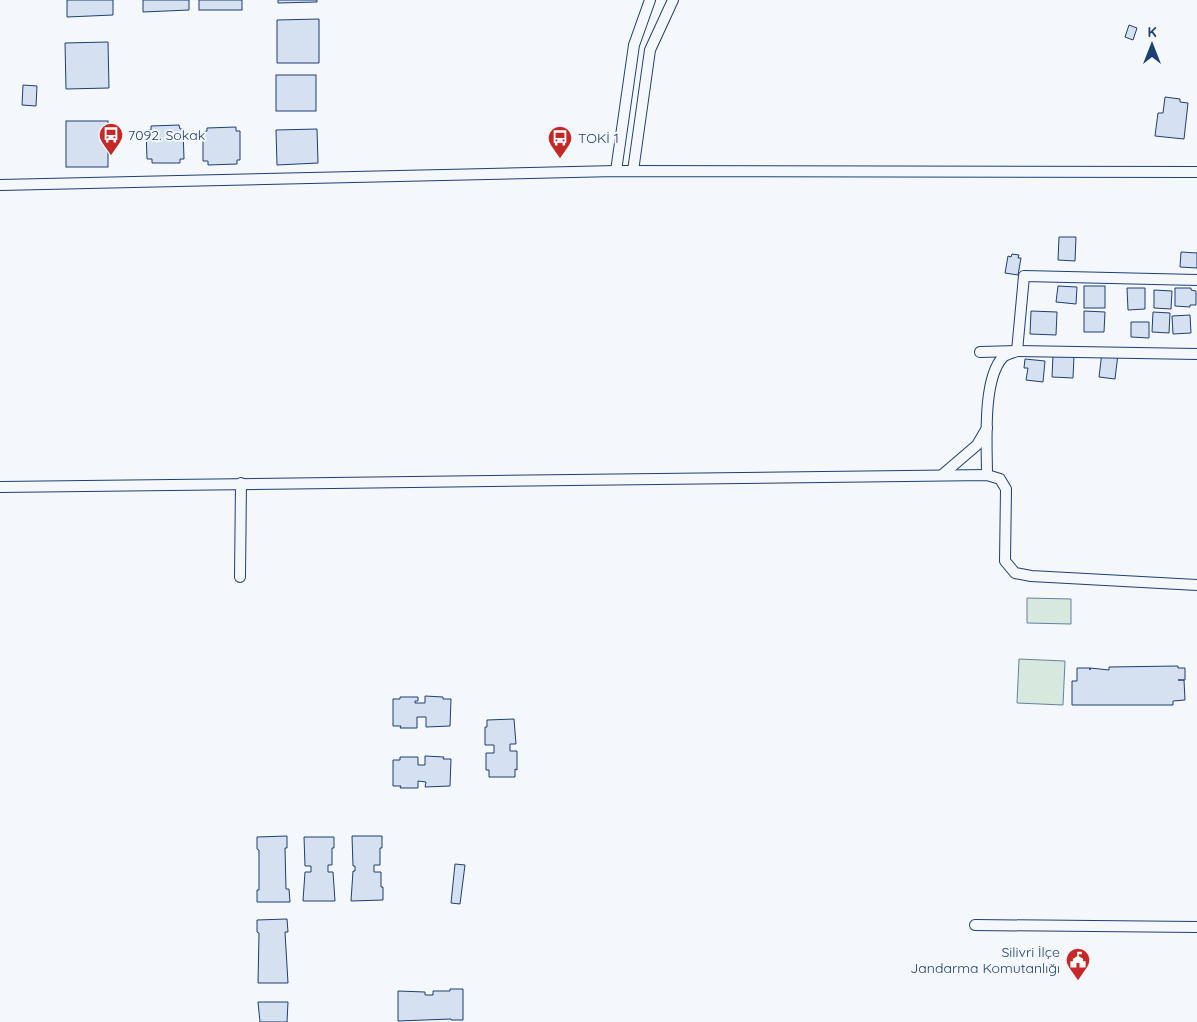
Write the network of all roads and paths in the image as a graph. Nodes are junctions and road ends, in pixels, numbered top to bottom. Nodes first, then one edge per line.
1 (650, 0) edge
2 (672, 0) edge
3 (616, 171) junction
4 (633, 171) junction
5 (1197, 172) edge
6 (0, 185) edge
7 (1197, 280) edge
8 (1017, 351) junction
9 (980, 352) dead end
10 (1197, 354) edge
11 (987, 427) junction
12 (942, 475) junction
13 (987, 475) junction
14 (240, 483) junction
15 (0, 487) edge
16 (240, 577) dead end
17 (1197, 585) edge
18 (975, 925) dead end
19 (1197, 927) edge

1 - 3 street
2 - 4 street
3 - 4 street
3 - 6 street
4 - 5 street
7 - 8 street
8 - 9 street
8 - 10 street
8 - 11 street
11 - 12 street
11 - 13 street
12 - 13 street
12 - 14 street
13 - 17 street
14 - 15 street
14 - 16 street
18 - 19 street

